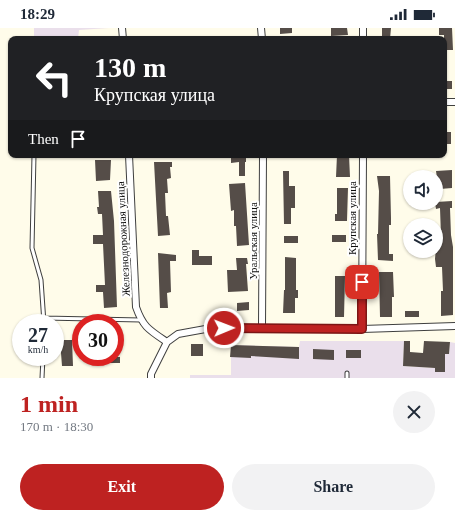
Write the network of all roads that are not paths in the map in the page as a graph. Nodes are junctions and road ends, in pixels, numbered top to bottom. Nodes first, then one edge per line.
1 (34, 158) edge
2 (129, 158) edge
3 (263, 158) edge
4 (362, 158) edge
5 (44, 314) edge
6 (64, 318) edge
7 (141, 320) junction
8 (455, 326) edge
9 (262, 328) junction
10 (362, 329) junction
11 (167, 342) junction
12 (43, 366) edge
13 (347, 373) dead end
14 (42, 378) edge
15 (151, 378) edge
16 (347, 378) edge

1 - 5 lane
2 - 7 street, Железнодорожная улица
3 - 9 street, Уральская улица
4 - 10 street, Крупская улица
6 - 7 lane
7 - 11 street
8 - 10 street
9 - 10 street
9 - 11 street
11 - 15 street
12 - 14 lane
13 - 16 lane

